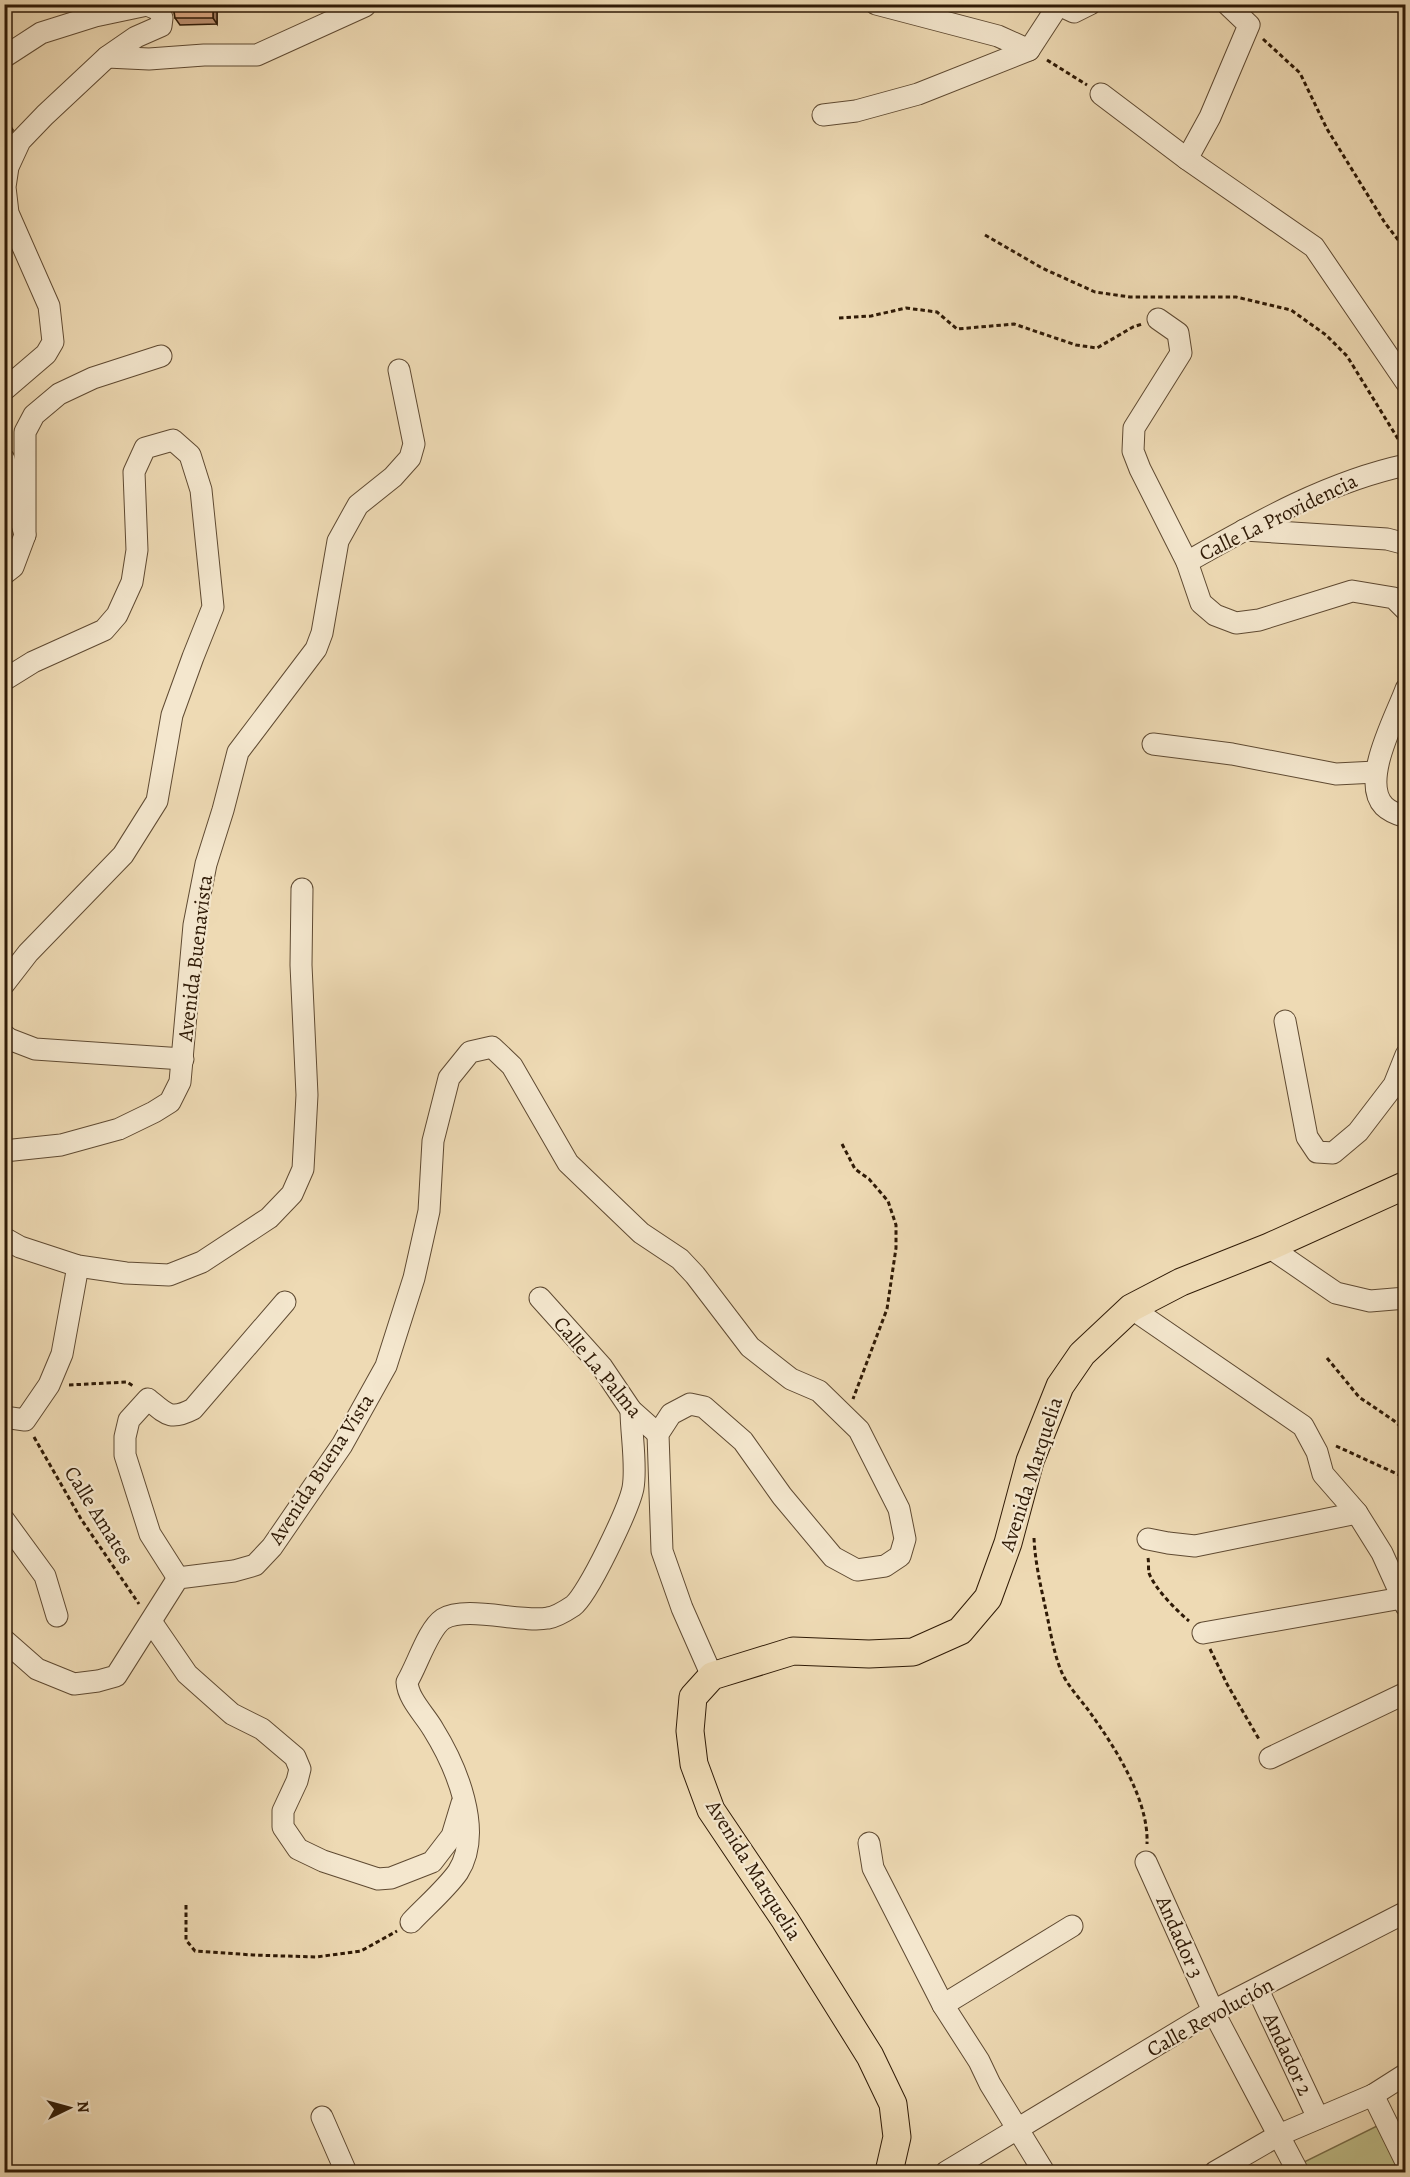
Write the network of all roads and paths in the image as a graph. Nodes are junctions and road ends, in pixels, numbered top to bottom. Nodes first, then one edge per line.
1 (876, 4) edge
2 (1090, 4) edge
3 (1227, 4) edge
4 (1058, 5) edge
5 (365, 6) edge
6 (1249, 25) junction
7 (1029, 50) junction
8 (4, 57) edge
9 (107, 57) junction
10 (1101, 94) joint
11 (823, 115) dead end
12 (1187, 159) junction
13 (985, 235) dead end
14 (1406, 250) edge
15 (839, 318) dead end
16 (1158, 319) joint
17 (161, 356) dead end
18 (399, 370) dead end
19 (1406, 382) edge
20 (4, 390) edge
21 (1406, 451) edge
22 (4, 459) edge
23 (1406, 465) edge
24 (1244, 530) junction
25 (25, 535) junction
26 (1406, 544) edge
27 (1187, 562) junction
28 (4, 574) edge
29 (1406, 610) edge
30 (4, 680) edge
31 (1406, 689) edge
32 (1153, 744) dead end
33 (1376, 772) junction
34 (1406, 817) edge
35 (302, 889) dead end
36 (4, 984) edge
37 (1285, 1021) dead end
38 (4, 1035) edge
39 (1406, 1055) edge
40 (183, 1059) junction
41 (842, 1144) dead end
42 (4, 1151) edge
43 (1406, 1185) edge
44 (4, 1238) edge
45 (1269, 1247) junction
46 (78, 1266) junction
47 (540, 1298) dead end
48 (1406, 1298) edge
49 (285, 1302) dead end
50 (1131, 1308) junction
51 (1327, 1358) dead end
52 (49, 1385) junction
53 (148, 1399) junction
54 (631, 1410) junction
55 (846, 1418) junction
56 (15, 1419) edge
57 (1303, 1426) junction
58 (1406, 1431) edge
59 (658, 1434) junction
60 (1406, 1478) edge
61 (1357, 1512) junction
62 (4, 1521) edge
63 (1033, 1530) dead end
64 (1148, 1539) joint
65 (178, 1578) junction
66 (1404, 1602) edge
67 (57, 1616) dead end
68 (152, 1623) junction
69 (1203, 1633) junction
70 (4, 1640) edge
71 (712, 1676) junction
72 (1406, 1693) edge
73 (1270, 1758) joint
74 (463, 1800) junction
75 (869, 1843) dead end
76 (1146, 1862) joint
77 (186, 1905) dead end
78 (1406, 1912) edge
79 (411, 1922) joint
80 (1072, 1926) dead end
81 (1258, 1990) junction
82 (943, 2005) junction
83 (1214, 2011) junction
84 (1406, 2074) edge
85 (1373, 2095) junction
86 (322, 2117) dead end
87 (1318, 2118) junction
88 (1017, 2128) junction
89 (1279, 2134) junction
90 (1405, 2158) edge
91 (346, 2172) edge
92 (889, 2172) edge
93 (946, 2172) edge
94 (1044, 2172) edge
95 (1215, 2172) edge
96 (1298, 2172) edge

1 - 7 street
2 - 4 street
3 - 6 street
4 - 7 street
5 - 9 street
6 - 12 street
6 - 14 path
7 - 10 path
7 - 11 street
8 - 9 street
9 - 20 street
10 - 12 street
12 - 19 street
13 - 21 path
15 - 16 path
16 - 27 street
17 - 25 street
18 - 40 street, Avenida Buenavista
22 - 25 street
23 - 24 street, Calle La Providencia
24 - 26 street
24 - 27 street, Calle La Providencia
25 - 28 street
27 - 29 street
30 - 36 street
31 - 33 street
32 - 33 street
33 - 34 street
35 - 46 street
37 - 39 street
38 - 40 street
40 - 42 street, Avenida Buenavista
41 - 55 path
43 - 45 main road, Avenida Marquelia
44 - 46 street
45 - 48 street
45 - 50 main road, Avenida Marquelia
46 - 52 street
47 - 54 street, Calle La Palma
49 - 53 street
50 - 57 street
50 - 71 main road, Avenida Marquelia
51 - 58 path
52 - 53 path
52 - 56 street
53 - 65 street
54 - 59 street, Calle La Palma
54 - 74 street
55 - 59 street
55 - 65 street, Avenida Buena Vista
56 - 68 path, Calle Amates
57 - 60 path
57 - 61 street
59 - 71 street
61 - 64 street
61 - 66 street
62 - 67 street
63 - 76 path
64 - 69 path
65 - 68 street
66 - 69 street
68 - 70 street
68 - 74 street
69 - 73 path
71 - 92 main road, Avenida Marquelia
72 - 73 street
74 - 79 street
75 - 82 street
76 - 83 street, Andador 3
77 - 79 path
78 - 81 street, Calle Revolución
80 - 82 street
81 - 83 street, Calle Revolución
81 - 87 street, Andador 2
82 - 88 street
83 - 88 street, Calle Revolución
83 - 89 street, Andador 3
84 - 85 street
85 - 87 street
85 - 90 street
86 - 91 street
87 - 89 street
88 - 93 street, Calle Revolución
88 - 94 street
89 - 95 street
89 - 96 street, Andador 3

